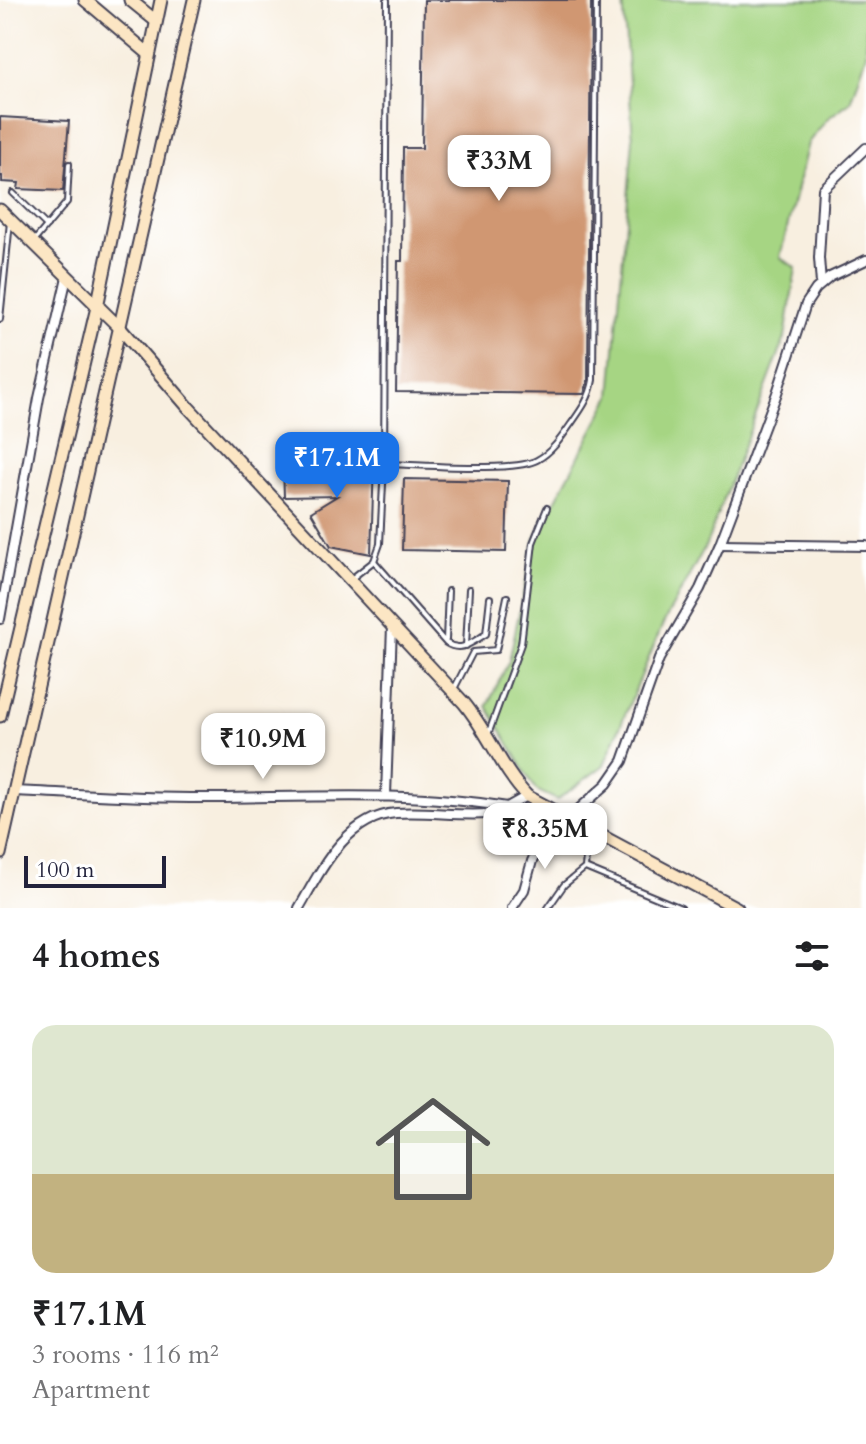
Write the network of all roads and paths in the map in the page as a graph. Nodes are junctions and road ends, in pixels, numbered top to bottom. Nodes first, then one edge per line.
1 (85, 0) edge
2 (130, 0) edge
3 (161, 0) edge
4 (194, 0) edge
5 (387, 0) edge
6 (596, 0) edge
7 (156, 21) junction
8 (149, 54) junction
9 (866, 148) edge
10 (69, 164) dead end
11 (13, 193) dead end
12 (0, 210) edge
13 (10, 220) junction
14 (47, 226) junction
15 (33, 242) junction
16 (866, 260) edge
17 (67, 277) junction
18 (821, 284) junction
19 (97, 307) junction
20 (0, 319) edge
21 (119, 327) junction
22 (384, 464) junction
23 (547, 508) dead end
24 (720, 544) junction
25 (866, 546) edge
26 (374, 561) junction
27 (349, 580) junction
28 (469, 589) dead end
29 (448, 591) dead end
30 (507, 597) dead end
31 (490, 598) dead end
32 (0, 619) edge
33 (392, 626) junction
34 (446, 643) junction
35 (466, 646) junction
36 (453, 691) junction
37 (0, 716) edge
38 (488, 735) junction
39 (15, 791) junction
40 (386, 795) junction
41 (527, 796) junction
42 (507, 807) junction
43 (566, 819) junction
44 (595, 834) junction
45 (0, 854) edge
46 (585, 868) junction
47 (299, 908) edge
48 (512, 908) edge
49 (548, 908) edge
50 (681, 908) edge
51 (737, 908) edge

1 - 8 street
2 - 7 street
3 - 7 street
4 - 21 street
5 - 22 lane
6 - 22 lane
7 - 8 street
8 - 19 street
9 - 18 street
10 - 14 lane
11 - 14 lane
12 - 13 street
13 - 15 street
13 - 20 lane
14 - 15 lane
15 - 17 street
16 - 18 street
17 - 19 street
17 - 32 street
18 - 24 street
19 - 21 street
19 - 37 street
21 - 27 street
21 - 39 street
22 - 26 lane
23 - 38 lane
24 - 25 street
24 - 43 street
26 - 27 lane
26 - 34 lane
27 - 33 street
28 - 35 lane
29 - 34 lane
30 - 36 lane
31 - 35 lane
33 - 36 street
33 - 40 street
34 - 35 lane
36 - 38 street
38 - 41 street
39 - 40 street
39 - 45 street
40 - 42 street
41 - 42 street
41 - 43 street
42 - 47 street
43 - 44 street
43 - 48 street
44 - 46 lane
44 - 51 street
46 - 49 lane
46 - 50 lane

